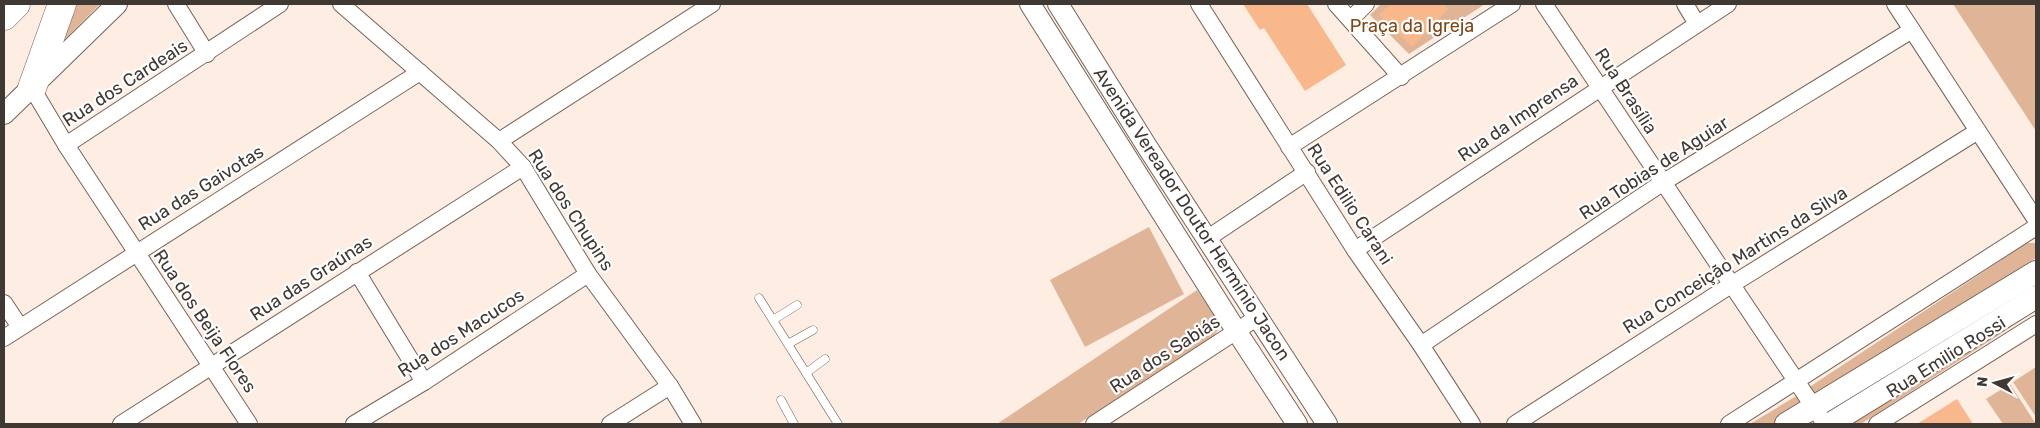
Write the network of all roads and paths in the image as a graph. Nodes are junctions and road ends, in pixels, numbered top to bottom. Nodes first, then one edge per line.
1 (16, 4) edge
2 (62, 4) edge
3 (117, 4) edge
4 (176, 4) edge
5 (280, 4) edge
6 (341, 4) edge
7 (712, 4) edge
8 (1030, 4) edge
9 (1058, 4) edge
10 (1199, 4) edge
11 (1336, 4) edge
12 (1366, 4) edge
13 (1512, 4) edge
14 (1544, 4) edge
15 (1685, 4) edge
16 (1728, 4) edge
17 (1895, 4) edge
18 (4, 16) edge
19 (1351, 19) junction
20 (1697, 24) junction
21 (1912, 30) junction
22 (207, 54) junction
23 (420, 72) junction
24 (1401, 76) junction
25 (32, 88) junction
26 (1600, 88) junction
27 (4, 114) edge
28 (1978, 131) junction
29 (499, 141) junction
30 (66, 145) junction
31 (1289, 147) junction
32 (523, 167) junction
33 (1307, 172) junction
34 (1662, 183) junction
35 (2036, 220) edge
36 (2036, 227) edge
37 (1208, 238) junction
38 (1355, 250) junction
39 (135, 253) junction
40 (356, 272) junction
41 (2036, 272) edge
42 (588, 274) junction
43 (1731, 285) junction
44 (2036, 297) edge
45 (759, 298) dead end
46 (4, 302) edge
47 (797, 305) dead end
48 (1258, 317) junction
49 (773, 320) junction
50 (2036, 324) edge
51 (20, 327) junction
52 (813, 330) dead end
53 (1237, 332) junction
54 (4, 338) edge
55 (788, 344) junction
56 (1422, 345) junction
57 (825, 359) dead end
58 (212, 367) junction
59 (806, 373) junction
60 (1795, 380) junction
61 (424, 382) junction
62 (670, 386) junction
63 (781, 400) dead end
64 (1819, 416) edge
65 (122, 424) edge
66 (249, 424) edge
67 (354, 424) edge
68 (610, 424) edge
69 (693, 424) edge
70 (794, 424) edge
71 (838, 424) edge
72 (1094, 424) edge
73 (1297, 424) edge
74 (1327, 424) edge
75 (1472, 424) edge
76 (1515, 424) edge
77 (1730, 424) edge
78 (1786, 424) edge
79 (1830, 424) edge
80 (1876, 424) edge

1 - 18 highway
2 - 25 highway
3 - 25 street
4 - 22 street, Rua dos Cardeais
5 - 22 street, Rua dos Cardeais
6 - 23 street, Rua dos Chupins
7 - 29 street
8 - 53 street, Avenida Vereador Doutor Hermínio Jacon
9 - 37 street, Avenida Vereador Doutor Hermínio Jacon
10 - 31 street, Rua Edilio Carani
11 - 19 street
12 - 19 street
13 - 24 street
14 - 26 street, Rua Brasília
15 - 20 street
16 - 20 street, Rua da Imprensa
17 - 21 street
19 - 24 street
20 - 26 street, Rua da Imprensa
21 - 28 street
21 - 34 street, Rua Tobias de Aguiar
22 - 30 street, Rua dos Cardeais
23 - 29 street, Rua dos Chupins
23 - 39 street, Rua das Gaivotas
24 - 31 street
25 - 27 street
25 - 30 street, Rua dos Beija Flores
26 - 34 street, Rua Brasília
26 - 38 street, Rua da Imprensa
28 - 35 street
28 - 43 street, Rua Conceição Martins da Silva
29 - 32 street, Rua dos Chupins
30 - 39 street, Rua dos Beija Flores
31 - 33 street, Rua Edilio Carani
32 - 40 street, Rua das Graúnas
32 - 42 street, Rua dos Chupins
33 - 37 street
33 - 38 street, Rua Edilio Carani
34 - 43 street, Rua Brasília
34 - 56 street, Rua Tobias de Aguiar
36 - 60 street
37 - 48 street, Avenida Vereador Doutor Hermínio Jacon
38 - 56 street, Rua Edilio Carani
39 - 51 street, Rua das Gaivotas
39 - 58 street, Rua dos Beija Flores
40 - 58 street, Rua das Graúnas
40 - 61 street
41 - 64 main road
42 - 61 street, Rua dos Macucos
42 - 62 street, Rua dos Chupins
43 - 60 street, Rua Brasília
43 - 76 street, Rua Conceição Martins da Silva
44 - 79 main road
45 - 49 lane
46 - 51 street
47 - 49 lane
48 - 53 street, Rua dos Sabiás
48 - 74 street, Avenida Vereador Doutor Hermínio Jacon
49 - 55 lane
50 - 80 street, Rua Emilio Rossi
51 - 54 street, Rua das Gaivotas
52 - 55 lane
53 - 72 street, Rua dos Sabiás
53 - 73 street, Avenida Vereador Doutor Hermínio Jacon
55 - 59 lane
56 - 75 street, Rua Edilio Carani
57 - 59 lane
58 - 65 street, Rua das Graúnas
58 - 66 street, Rua dos Beija Flores
59 - 71 lane
60 - 64 street, Rua Brasília
60 - 77 street
61 - 67 street, Rua dos Macucos
62 - 68 street
62 - 69 street, Rua dos Chupins
63 - 70 lane
64 - 78 main road

